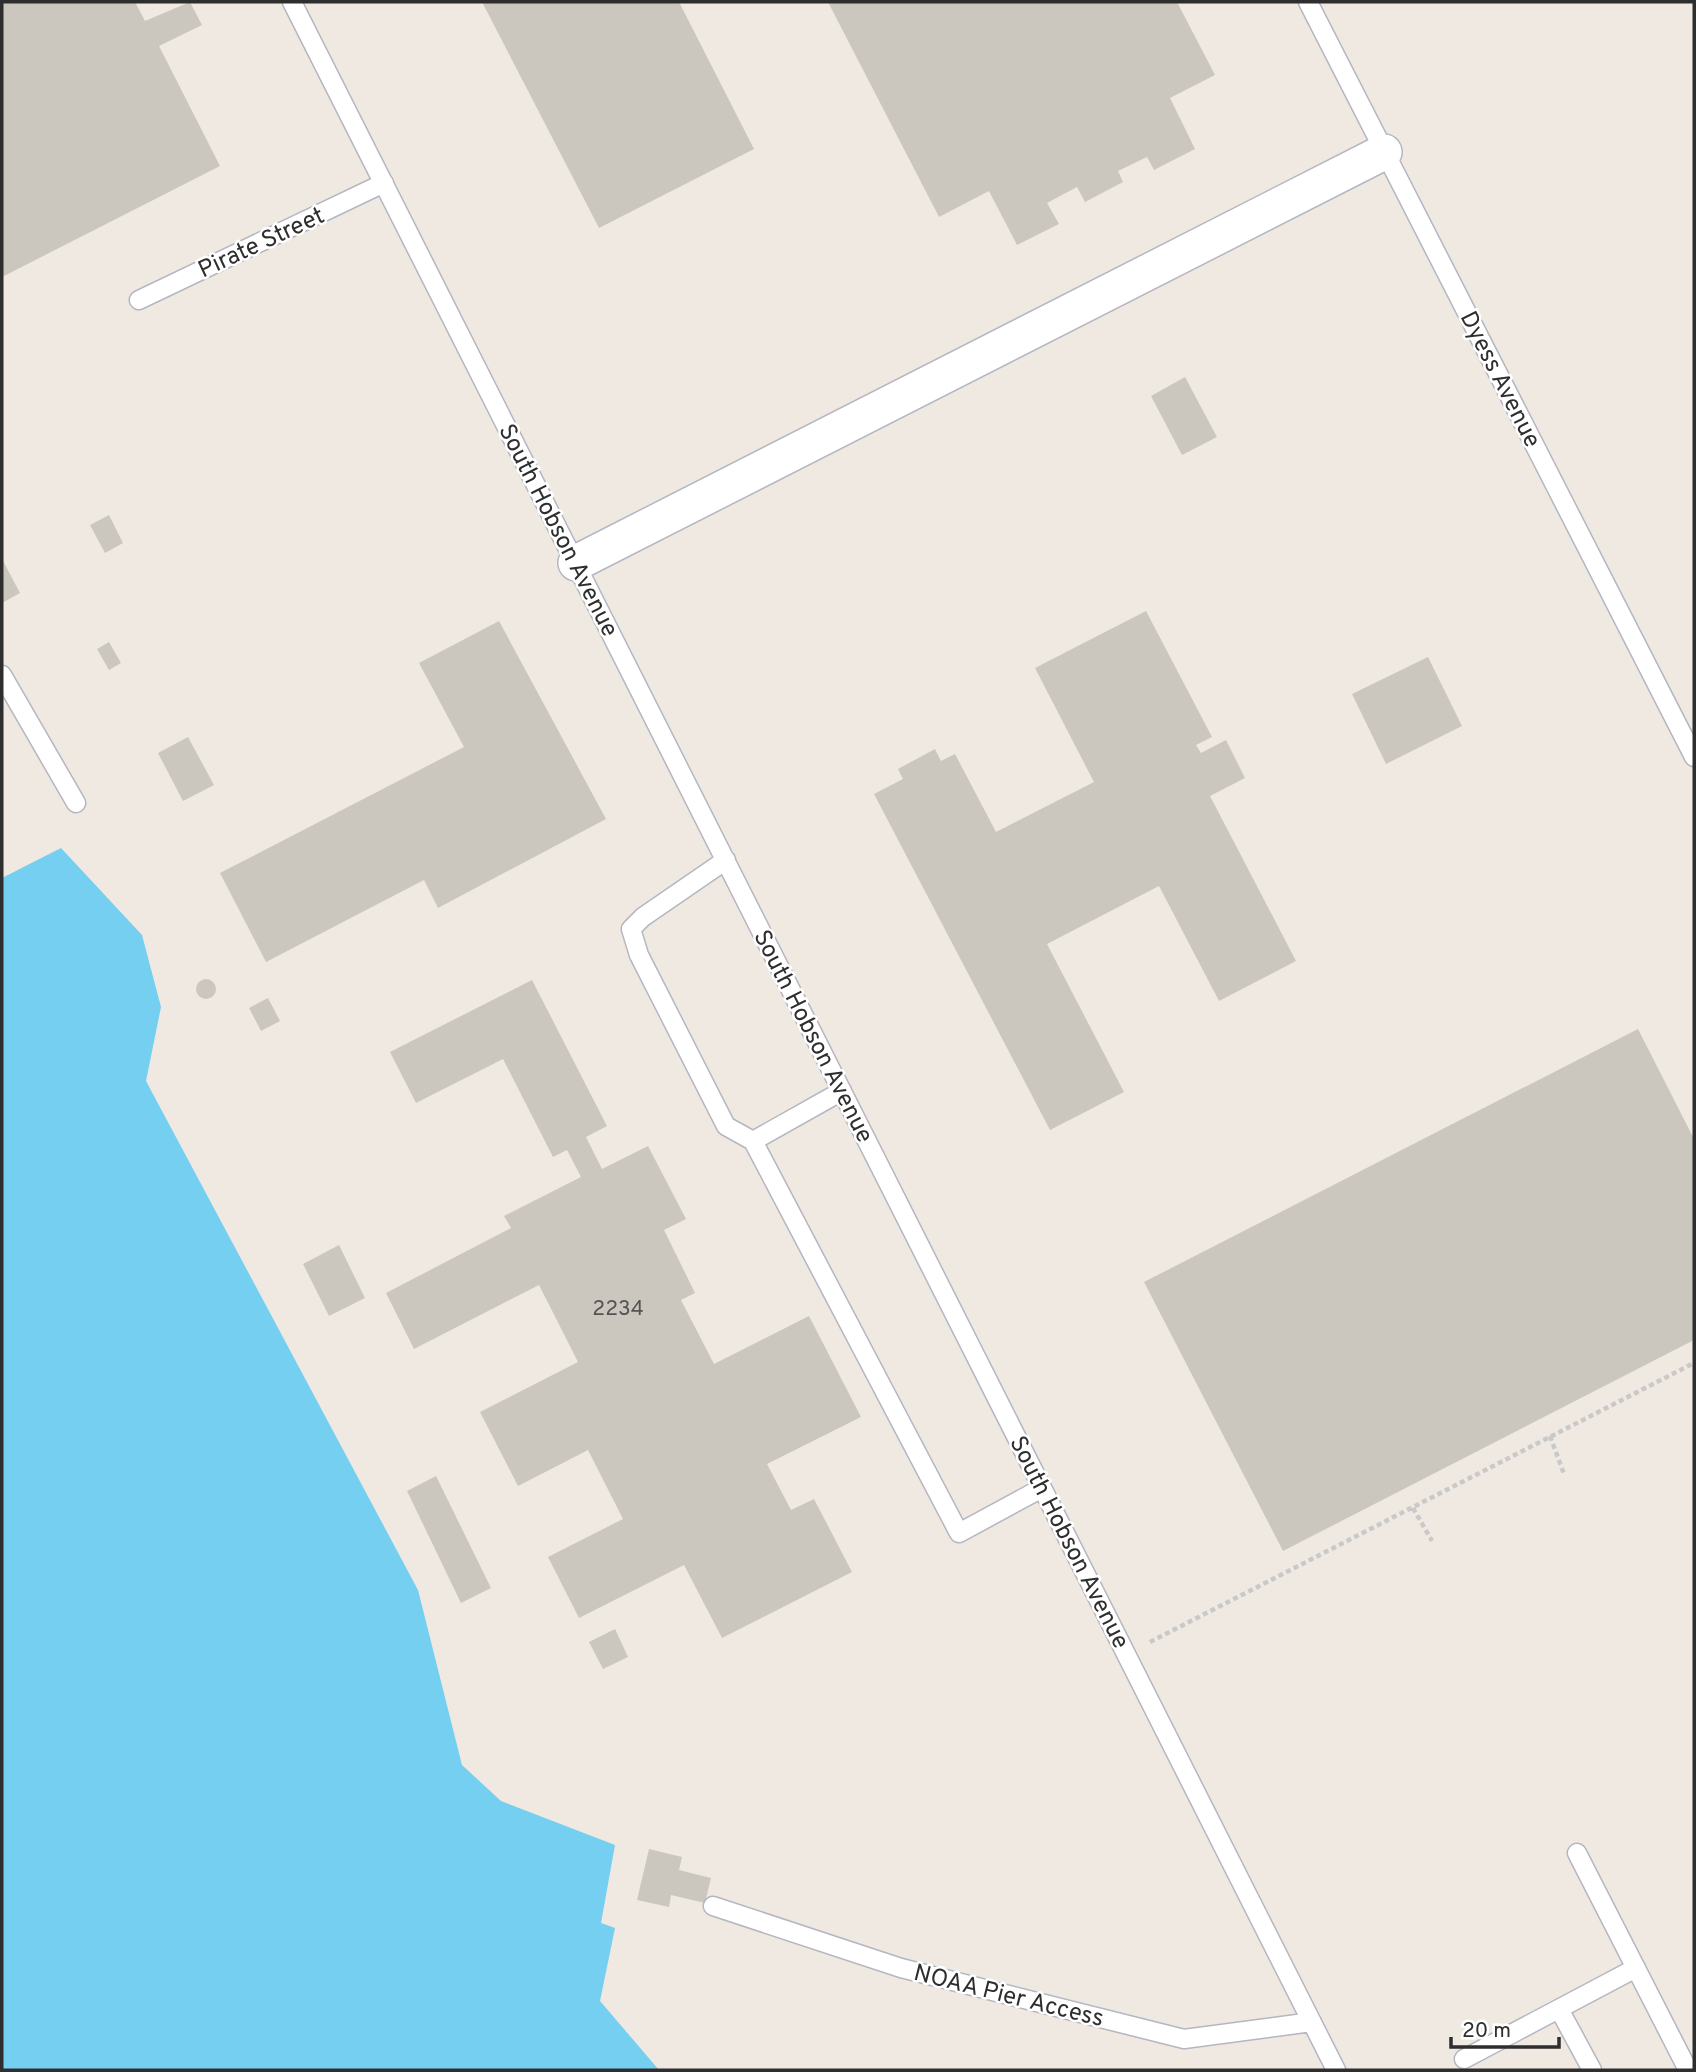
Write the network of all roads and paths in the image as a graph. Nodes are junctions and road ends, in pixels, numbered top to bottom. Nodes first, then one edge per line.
1 (292, 2) edge
2 (1308, 2) edge
3 (1384, 152) junction
4 (384, 183) junction
5 (139, 300) dead end
6 (576, 563) junction
7 (2, 675) edge
8 (1694, 757) edge
9 (76, 803) dead end
10 (726, 860) junction
11 (842, 1091) junction
12 (753, 1141) junction
13 (1693, 1366) edge
14 (1550, 1436) junction
15 (1564, 1474) dead end
16 (1042, 1488) junction
17 (1413, 1508) junction
18 (1432, 1541) dead end
19 (1126, 1653) junction
20 (1577, 1853) dead end
21 (713, 1906) dead end
22 (1636, 1968) junction
23 (1559, 2009) junction
24 (1312, 2022) junction
25 (1464, 2059) dead end
26 (1336, 2070) edge
27 (1592, 2070) edge
28 (1688, 2070) edge

1 - 4 lane, South Hobson Avenue
2 - 3 lane, Dyess Avenue
3 - 6 street
3 - 8 lane, Dyess Avenue
4 - 5 lane, Pirate Street
4 - 6 lane, South Hobson Avenue
6 - 10 lane, South Hobson Avenue
7 - 9 lane
10 - 11 lane, South Hobson Avenue
10 - 12 lane
11 - 12 lane
11 - 16 lane, South Hobson Avenue
12 - 16 lane
13 - 14 path
14 - 15 path
14 - 17 path
16 - 19 lane, South Hobson Avenue
17 - 18 path
17 - 19 path
19 - 24 lane, South Hobson Avenue
20 - 22 lane
21 - 24 lane, NOAA Pier Access
22 - 23 lane
22 - 28 lane
23 - 25 lane
23 - 27 lane
24 - 26 lane, South Hobson Avenue

